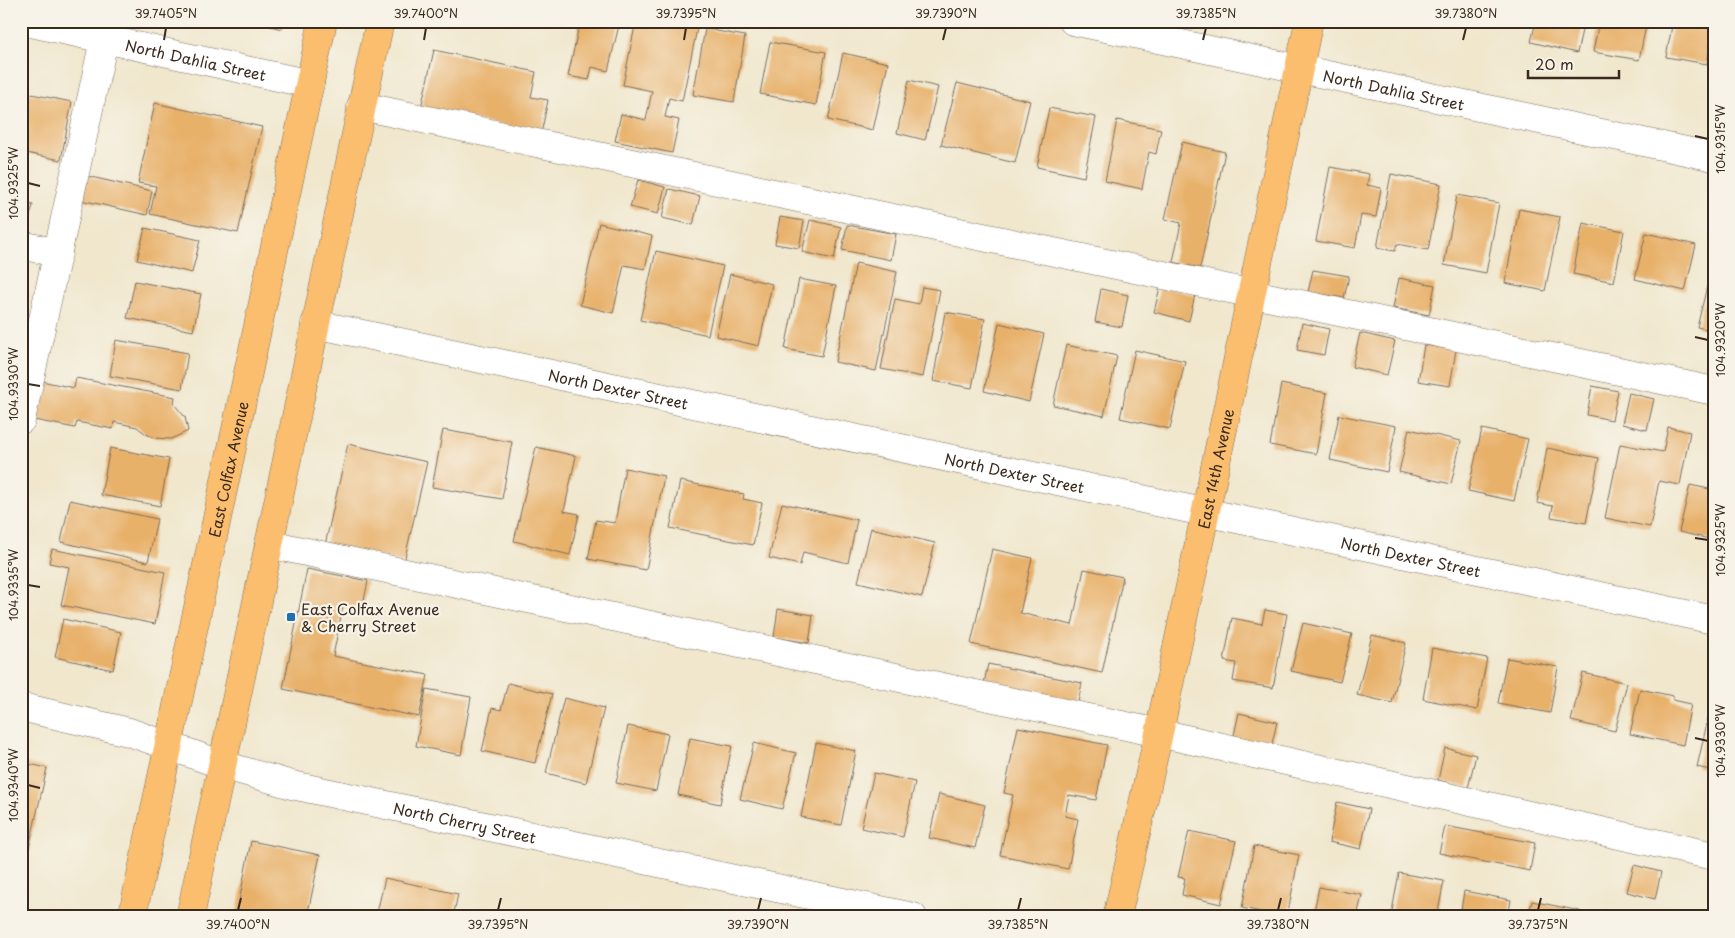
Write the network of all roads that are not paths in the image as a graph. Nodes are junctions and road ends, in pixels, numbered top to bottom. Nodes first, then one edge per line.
1 (22, 21) edge
2 (324, 21) edge
3 (380, 21) edge
4 (1073, 21) edge
5 (1309, 21) edge
6 (104, 40) junction
7 (1299, 69) junction
8 (310, 84) junction
9 (361, 106) junction
10 (1714, 157) edge
11 (21, 245) edge
12 (58, 253) junction
13 (1251, 295) junction
14 (315, 324) junction
15 (1714, 391) edge
16 (21, 420) edge
17 (1206, 511) junction
18 (269, 544) junction
19 (1714, 620) edge
20 (21, 707) edge
21 (1158, 733) junction
22 (168, 744) junction
23 (223, 764) junction
24 (1714, 856) edge
25 (132, 917) edge
26 (190, 917) edge
27 (913, 917) edge
28 (1117, 917) edge

1 - 6 street, North Dahlia Street
2 - 8 main road, East Colfax Avenue
3 - 9 main road
4 - 7 street, North Dahlia Street
5 - 7 main road, East 14th Avenue
6 - 8 street, North Dahlia Street
6 - 12 street
7 - 10 street, North Dahlia Street
7 - 13 main road, East 14th Avenue
8 - 22 main road, East Colfax Avenue
9 - 13 street
9 - 14 main road
11 - 12 street
12 - 16 street
13 - 15 street
13 - 17 main road, East 14th Avenue
14 - 17 street, North Dexter Street
14 - 18 main road
17 - 19 street, North Dexter Street
17 - 21 main road, East 14th Avenue
18 - 21 street
18 - 23 main road
20 - 22 street, North Cherry Street
21 - 24 street
21 - 28 main road, East 14th Avenue
22 - 23 street, North Cherry Street
22 - 25 main road, East Colfax Avenue
23 - 26 main road
23 - 27 street, North Cherry Street

